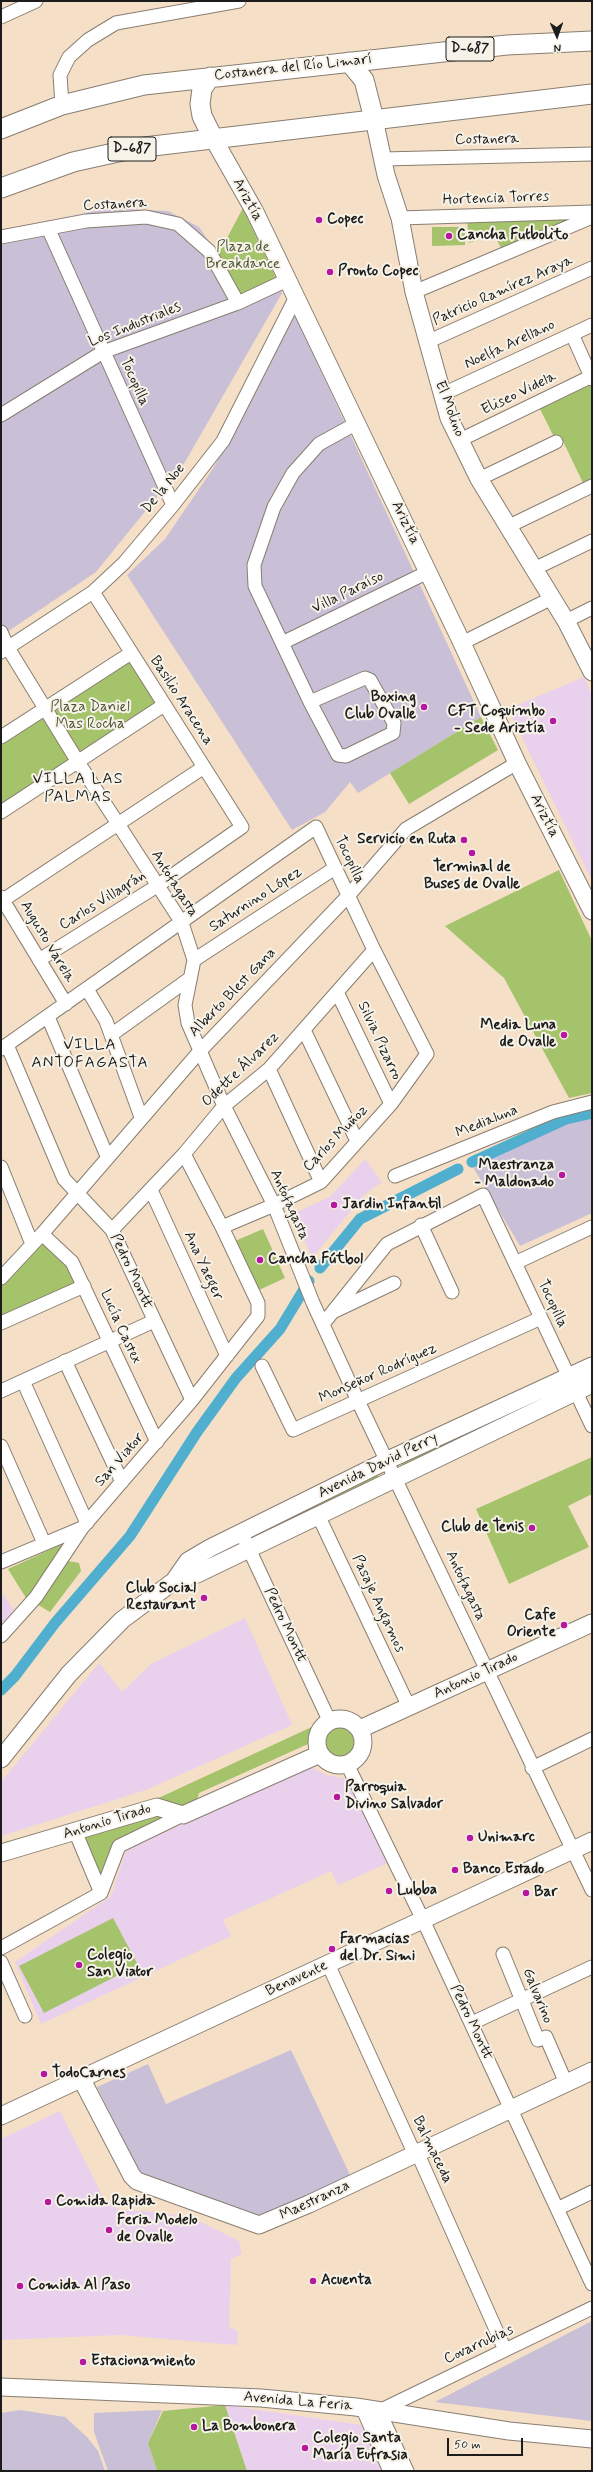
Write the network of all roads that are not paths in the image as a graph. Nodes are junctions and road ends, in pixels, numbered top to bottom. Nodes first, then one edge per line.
1 (36, 1) edge
2 (239, 1) edge
3 (1, 17) edge
4 (592, 41) edge
5 (349, 62) junction
6 (210, 77) junction
7 (592, 94) edge
8 (62, 105) junction
9 (374, 119) junction
10 (1, 129) edge
11 (213, 138) junction
12 (592, 154) edge
13 (383, 159) junction
14 (1, 188) edge
15 (592, 212) edge
16 (592, 217) edge
17 (400, 218) junction
18 (48, 228) junction
19 (1, 237) edge
20 (592, 268) edge
21 (287, 280) junction
22 (414, 292) junction
23 (296, 297) junction
24 (238, 304) junction
25 (592, 325) edge
26 (572, 334) junction
27 (427, 342) junction
28 (103, 352) junction
29 (592, 378) edge
30 (441, 395) junction
31 (1, 415) edge
32 (357, 423) junction
33 (460, 440) junction
34 (556, 442) dead end
35 (479, 479) junction
36 (592, 486) edge
37 (172, 505) junction
38 (507, 527) junction
39 (592, 541) edge
40 (534, 569) junction
41 (428, 572) junction
42 (93, 592) junction
43 (552, 598) junction
44 (592, 608) edge
45 (566, 621) junction
46 (1, 632) edge
47 (462, 642) junction
48 (282, 643) junction
49 (4, 650) edge
50 (132, 653) junction
51 (592, 672) edge
52 (310, 702) junction
53 (164, 705) junction
54 (46, 710) junction
55 (1, 737) edge
56 (78, 762) junction
57 (517, 762) junction
58 (204, 767) junction
59 (1, 812) edge
60 (118, 825) junction
61 (242, 827) joint
62 (335, 868) junction
63 (157, 886) junction
64 (348, 896) junction
65 (2, 899) edge
66 (592, 910) edge
67 (182, 922) junction
68 (374, 950) junction
69 (39, 960) junction
70 (194, 960) junction
71 (189, 979) junction
72 (87, 989) junction
73 (337, 992) junction
74 (66, 1004) junction
75 (48, 1016) junction
76 (304, 1030) junction
77 (111, 1035) junction
78 (4, 1047) edge
79 (200, 1051) junction
80 (427, 1054) joint
81 (269, 1070) junction
82 (592, 1102) edge
83 (391, 1104) junction
84 (224, 1106) junction
85 (141, 1117) junction
86 (357, 1141) junction
87 (184, 1154) junction
88 (107, 1156) junction
89 (1, 1167) edge
90 (395, 1176) dead end
91 (320, 1182) junction
92 (150, 1190) junction
93 (77, 1193) junction
94 (274, 1205) junction
95 (421, 1225) junction
96 (222, 1227) junction
97 (112, 1230) junction
98 (591, 1232) edge
99 (42, 1234) junction
100 (32, 1244) junction
101 (515, 1263) junction
102 (1, 1278) edge
103 (394, 1283) dead end
104 (84, 1286) junction
105 (452, 1292) dead end
106 (332, 1313) junction
107 (541, 1318) junction
108 (154, 1321) junction
109 (1, 1323) edge
110 (323, 1324) junction
111 (109, 1341) junction
112 (227, 1356) junction
113 (65, 1361) junction
114 (262, 1366) dead end
115 (592, 1366) edge
116 (23, 1381) junction
117 (572, 1384) junction
118 (592, 1384) edge
119 (1, 1391) edge
120 (192, 1400) junction
121 (358, 1401) junction
122 (592, 1426) edge
123 (156, 1442) junction
124 (1, 1446) edge
125 (388, 1460) junction
126 (395, 1477) junction
127 (122, 1482) junction
128 (318, 1515) junction
129 (84, 1526) junction
130 (241, 1532) junction
131 (44, 1543) junction
132 (249, 1549) junction
133 (1, 1562) edge
134 (174, 1581) junction
135 (592, 1623) edge
136 (1, 1636) edge
137 (487, 1671) junction
138 (409, 1707) junction
139 (329, 1720) junction
140 (360, 1729) junction
141 (592, 1739) edge
142 (320, 1754) junction
143 (1, 1759) edge
144 (347, 1764) junction
145 (532, 1768) junction
146 (183, 1815) junction
147 (75, 1831) junction
148 (592, 1841) edge
149 (573, 1850) junction
150 (1, 1853) edge
151 (592, 1890) edge
152 (102, 1893) junction
153 (423, 1920) junction
154 (1, 1948) edge
155 (503, 1954) dead end
156 (1, 1962) edge
157 (328, 1964) junction
158 (592, 1967) edge
159 (522, 1999) junction
160 (25, 2016) dead end
161 (472, 2023) junction
162 (592, 2071) edge
163 (82, 2080) junction
164 (566, 2083) junction
165 (512, 2109) junction
166 (1, 2116) edge
167 (417, 2152) junction
168 (592, 2192) edge
169 (559, 2208) junction
170 (592, 2284) edge
171 (592, 2308) edge
172 (505, 2350) junction
173 (1, 2387) edge
174 (372, 2410) junction
175 (592, 2439) edge
176 (392, 2471) edge
177 (407, 2471) edge

1 - 3 street
2 - 8 street
4 - 5 highway, Costanera del Río Limarí / D-687
5 - 6 highway, Costanera del Río Limarí / D-687
5 - 9 highway
6 - 8 highway, Costanera del Río Limarí / D-687
6 - 11 highway
7 - 9 highway, D-687
8 - 10 highway, Costanera del Río Limarí / D-687
9 - 11 highway, D-687
9 - 13 main road, El Molino
11 - 14 highway, D-687
11 - 21 main road, Ariztía
12 - 13 street, Costanera
13 - 17 main road, El Molino
15 - 17 street, Hortencia Torres
16 - 22 street
17 - 22 main road, El Molino
18 - 19 street, Costanera
18 - 24 street, Costanera
18 - 28 street, Tocopilla
20 - 27 street, Patricio Ramírez Araya
21 - 23 main road, Ariztía
21 - 24 street, Los Industriales
22 - 27 main road, El Molino
23 - 32 main road, Ariztía
23 - 37 street, De la Noe
24 - 28 street, Los Industriales
25 - 26 street, Noelfa Arellano
26 - 29 street
26 - 30 street, Noelfa Arellano
27 - 30 main road, El Molino
28 - 31 street, Los Industriales
28 - 37 street, Tocopilla
29 - 33 street, Eliseo Videla
30 - 33 main road, El Molino
32 - 41 main road, Ariztía
32 - 48 street
33 - 35 main road, El Molino
34 - 35 street
35 - 38 main road, El Molino
36 - 38 street
37 - 42 street, De la Noe
38 - 40 main road, El Molino
39 - 40 street
40 - 43 main road, El Molino
41 - 47 main road, Ariztía
41 - 48 street, Villa Paraíso
42 - 49 street, De la Noe
42 - 50 street, Basilio Aracena
43 - 45 main road, El Molino
43 - 47 street
44 - 45 street
45 - 51 main road, El Molino
46 - 49 street, Antofagasta
47 - 57 main road, Ariztía
48 - 52 street
49 - 54 street, Antofagasta
50 - 53 street, Basilio Aracena
50 - 54 street
52 - 52 street
53 - 56 street
53 - 58 street, Basilio Aracena
54 - 55 street
54 - 56 street, Antofagasta
56 - 59 street
56 - 60 street, Antofagasta
57 - 64 street, Alberto Blest Gana
57 - 66 main road, Ariztía
58 - 60 street
58 - 61 street, Basilio Aracena
60 - 63 street, Antofagasta
60 - 65 street
61 - 63 street, Carlos Villagrán
62 - 64 street, Tocopilla
62 - 67 street, Tocopilla
62 - 70 street, Saturnino López
63 - 67 street, Antofagasta
63 - 69 street, Carlos Villagrán
64 - 68 street, Tocopilla
64 - 79 street, Alberto Blest Gana
65 - 69 street, Augusto Varela
67 - 70 street, Antofagasta
67 - 72 street
68 - 73 street, Odette Álvarez
68 - 80 street, Tocopilla
69 - 74 street, Augusto Varela
70 - 71 street, Antofagasta
71 - 77 street
71 - 79 street, Antofagasta
72 - 74 street
72 - 77 street
73 - 76 street, Odette Álvarez
73 - 83 street, Silvia Pizarro
74 - 75 street
75 - 78 street
75 - 88 street
76 - 81 street, Odette Álvarez
76 - 86 street
77 - 85 street
78 - 93 street, Pedro Montt
79 - 84 street, Antofagasta
79 - 85 street, Alberto Blest Gana
80 - 83 street, Carlos Muñoz
81 - 84 street, Odette Álvarez
81 - 91 street
82 - 90 street, Medialuna
83 - 86 street, Carlos Muñoz
84 - 87 street, Odette Álvarez
84 - 94 street, Antofagasta
85 - 88 street, Alberto Blest Gana
86 - 91 street, Carlos Muñoz
87 - 92 street, Odette Álvarez
87 - 96 street
88 - 93 street, Alberto Blest Gana
89 - 100 street
91 - 94 street, Carlos Muñoz
92 - 97 street, Odette Álvarez
92 - 112 street, Ana Yaeger
93 - 97 street, Pedro Montt
93 - 99 street, Alberto Blest Gana
94 - 96 street, Carlos Muñoz
94 - 110 street, Antofagasta
95 - 101 street, Tocopilla
95 - 105 street
95 - 106 street
96 - 112 street, San Viator
97 - 108 street, Pedro Montt
98 - 101 street
99 - 100 street, Alberto Blest Gana
99 - 104 street, Lucía Castex
100 - 102 street, Alberto Blest Gana
101 - 107 street, Tocopilla
103 - 106 street
104 - 109 street
104 - 111 street, Lucía Castex
106 - 110 street
107 - 117 street, Tocopilla
107 - 121 street, Monseñor Rodríguez
108 - 111 street
108 - 120 street, Pedro Montt
110 - 121 street, Antofagasta
111 - 113 street
111 - 123 street, Lucía Castex
112 - 120 street, San Viator
113 - 116 street
113 - 127 street
114 - 121 street, Monseñor Rodríguez
115 - 117 main road, Avenida David Perry
116 - 119 street
116 - 129 street
117 - 118 main road, Avenida David Perry
117 - 122 street, Tocopilla
117 - 125 main road, Avenida David Perry
117 - 126 main road, Avenida David Perry
120 - 123 street, San Viator
121 - 125 street, Antofagasta
123 - 127 street, San Viator
124 - 131 street
125 - 126 street, Antofagasta
125 - 130 main road, Avenida David Perry
126 - 128 main road, Avenida David Perry
126 - 137 street, Antofagasta
127 - 129 street, San Viator
128 - 132 main road, Avenida David Perry
128 - 138 street, Pasaje Angamos
129 - 131 street
129 - 136 street, San Viator
130 - 132 street, Pedro Montt
130 - 134 main road, Avenida David Perry
131 - 133 street
132 - 134 main road, Avenida David Perry
132 - 139 street, Pedro Montt
134 - 143 main road, Avenida David Perry
135 - 137 main road, Antonio Tirado
137 - 138 main road, Antonio Tirado
137 - 145 street, Antofagasta
138 - 140 main road, Antonio Tirado
139 - 140 main road
139 - 142 main road
140 - 144 main road
141 - 145 street
142 - 144 main road
142 - 146 main road
144 - 153 street, Pedro Montt
145 - 149 street, Antofagasta
146 - 147 main road, Antonio Tirado
146 - 152 street
147 - 150 main road, Antonio Tirado
147 - 152 street
148 - 149 main road, Benavente
149 - 151 street, Antofagasta
149 - 153 main road, Benavente
152 - 154 street
153 - 157 main road, Benavente
153 - 161 street, Pedro Montt
155 - 159 street, Galvarino
156 - 160 street
157 - 163 main road, Benavente
157 - 167 street, Balmaceda
158 - 159 street
159 - 161 street
159 - 164 street, Galvarino
161 - 165 street, Pedro Montt
162 - 164 main road, Maestranza
163 - 166 main road, Benavente
163 - 167 main road, Maestranza
164 - 165 main road, Maestranza
165 - 167 main road, Maestranza
165 - 169 street, Pedro Montt
167 - 172 street, Balmaceda
168 - 169 street
169 - 170 street, Pedro Montt
171 - 172 street, Covarrubias
172 - 174 street, Covarrubias
173 - 174 main road, Avenida La Feria
174 - 175 main road, Avenida La Feria
174 - 176 main road
174 - 177 street

